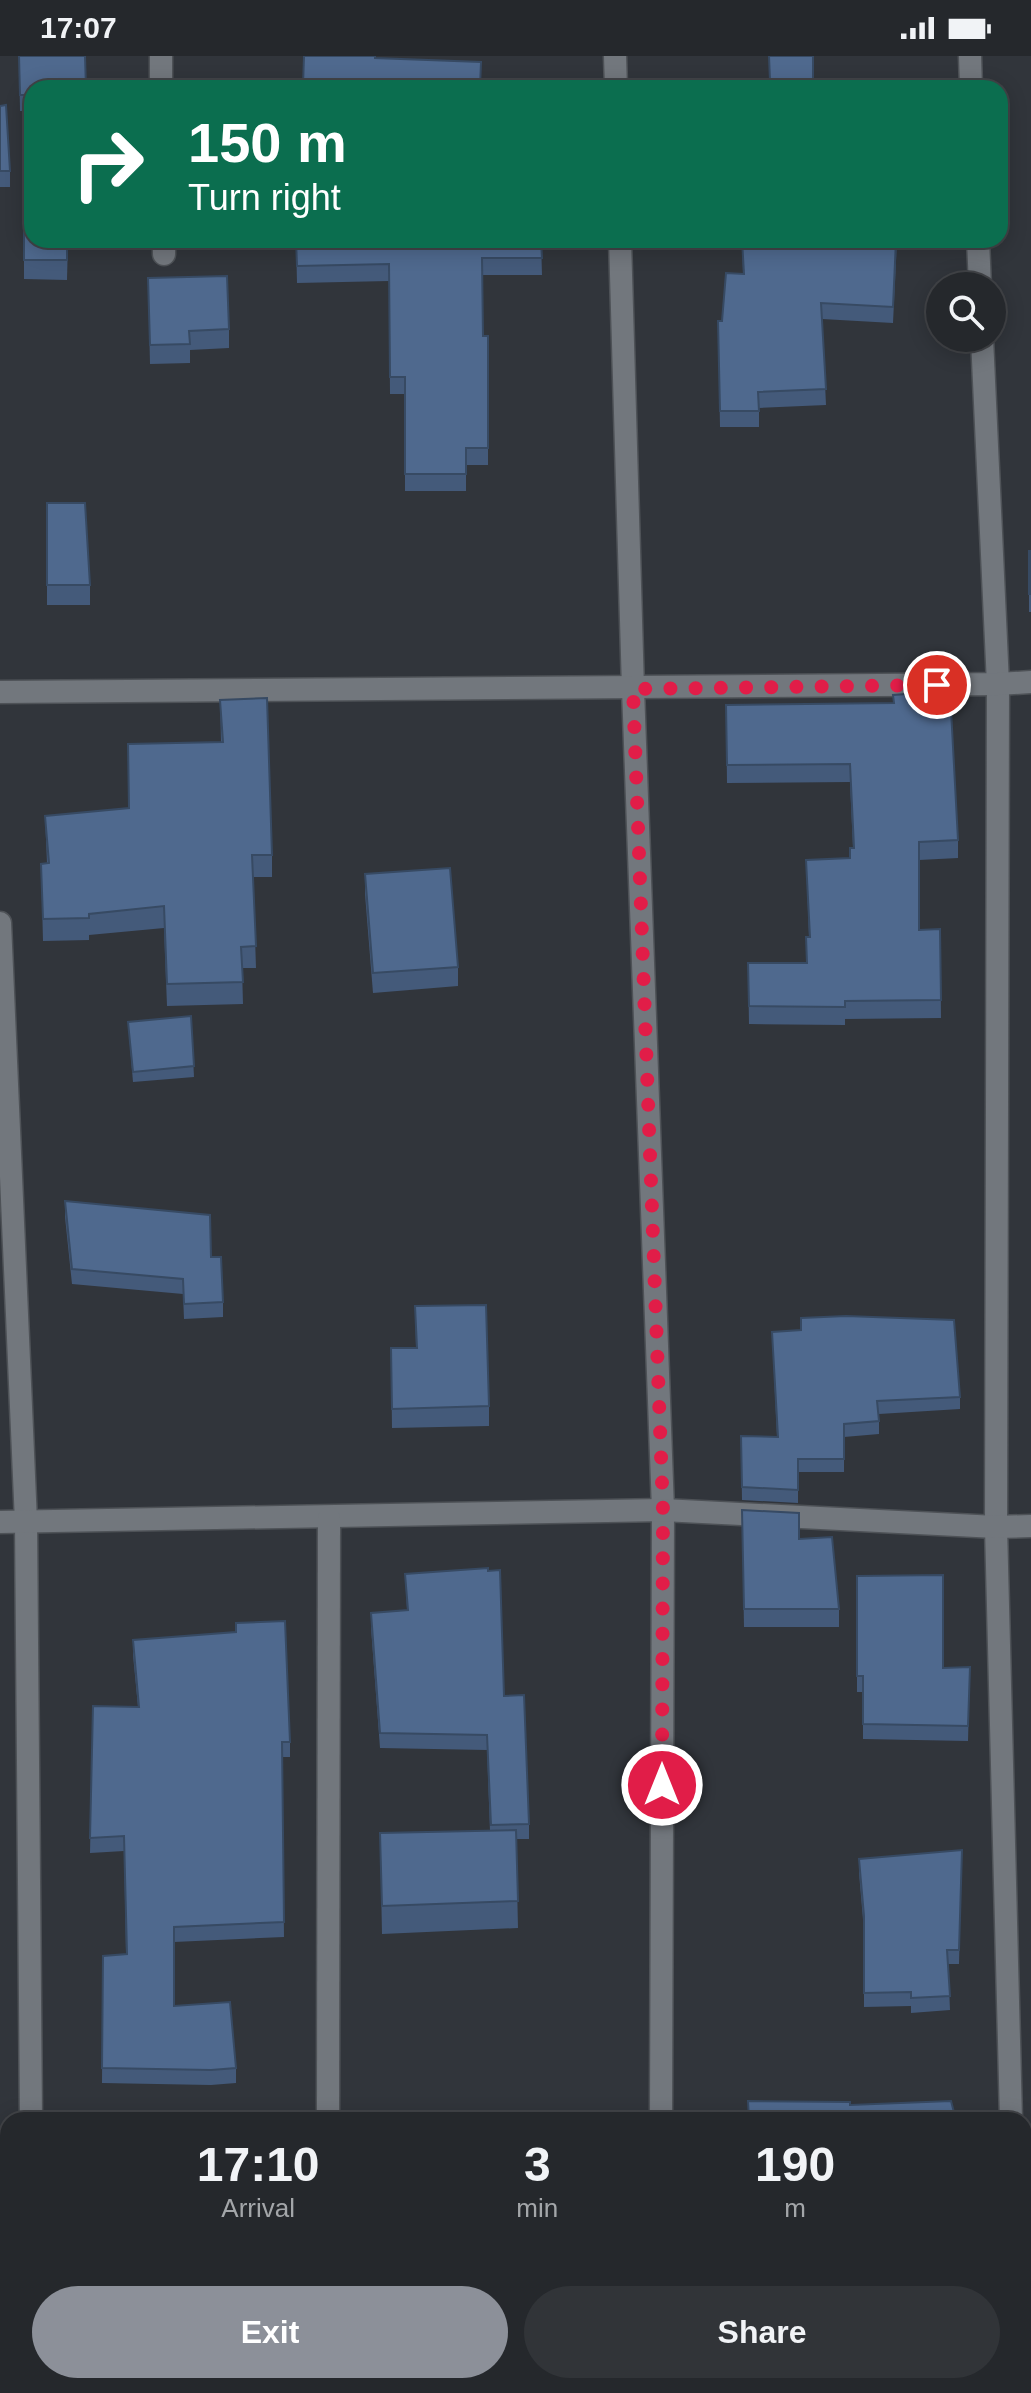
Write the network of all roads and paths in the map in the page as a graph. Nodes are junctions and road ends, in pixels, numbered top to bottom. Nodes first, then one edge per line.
1 (161, 56) edge
2 (615, 56) edge
3 (970, 56) edge
4 (161, 80) edge
5 (616, 80) edge
6 (971, 80) edge
7 (620, 248) edge
8 (978, 248) edge
9 (979, 272) edge
10 (983, 352) edge
11 (1031, 682) edge
12 (998, 684) junction
13 (633, 689) junction
14 (0, 692) edge
15 (0, 923) edge
16 (663, 1510) junction
17 (329, 1518) junction
18 (0, 1522) edge
19 (26, 1522) junction
20 (1031, 1526) edge
21 (996, 1527) junction
22 (31, 2112) edge
23 (328, 2112) edge
24 (661, 2112) edge
25 (1011, 2112) edge

1 - 4 street
2 - 5 street
3 - 6 street
7 - 13 street
8 - 9 street
10 - 12 street
11 - 12 street
12 - 13 street
12 - 21 street
13 - 14 street
13 - 16 street
15 - 19 street
16 - 17 street
16 - 21 street
16 - 24 street
17 - 19 street
17 - 23 street
18 - 19 street
19 - 22 street
20 - 21 street
21 - 25 street

